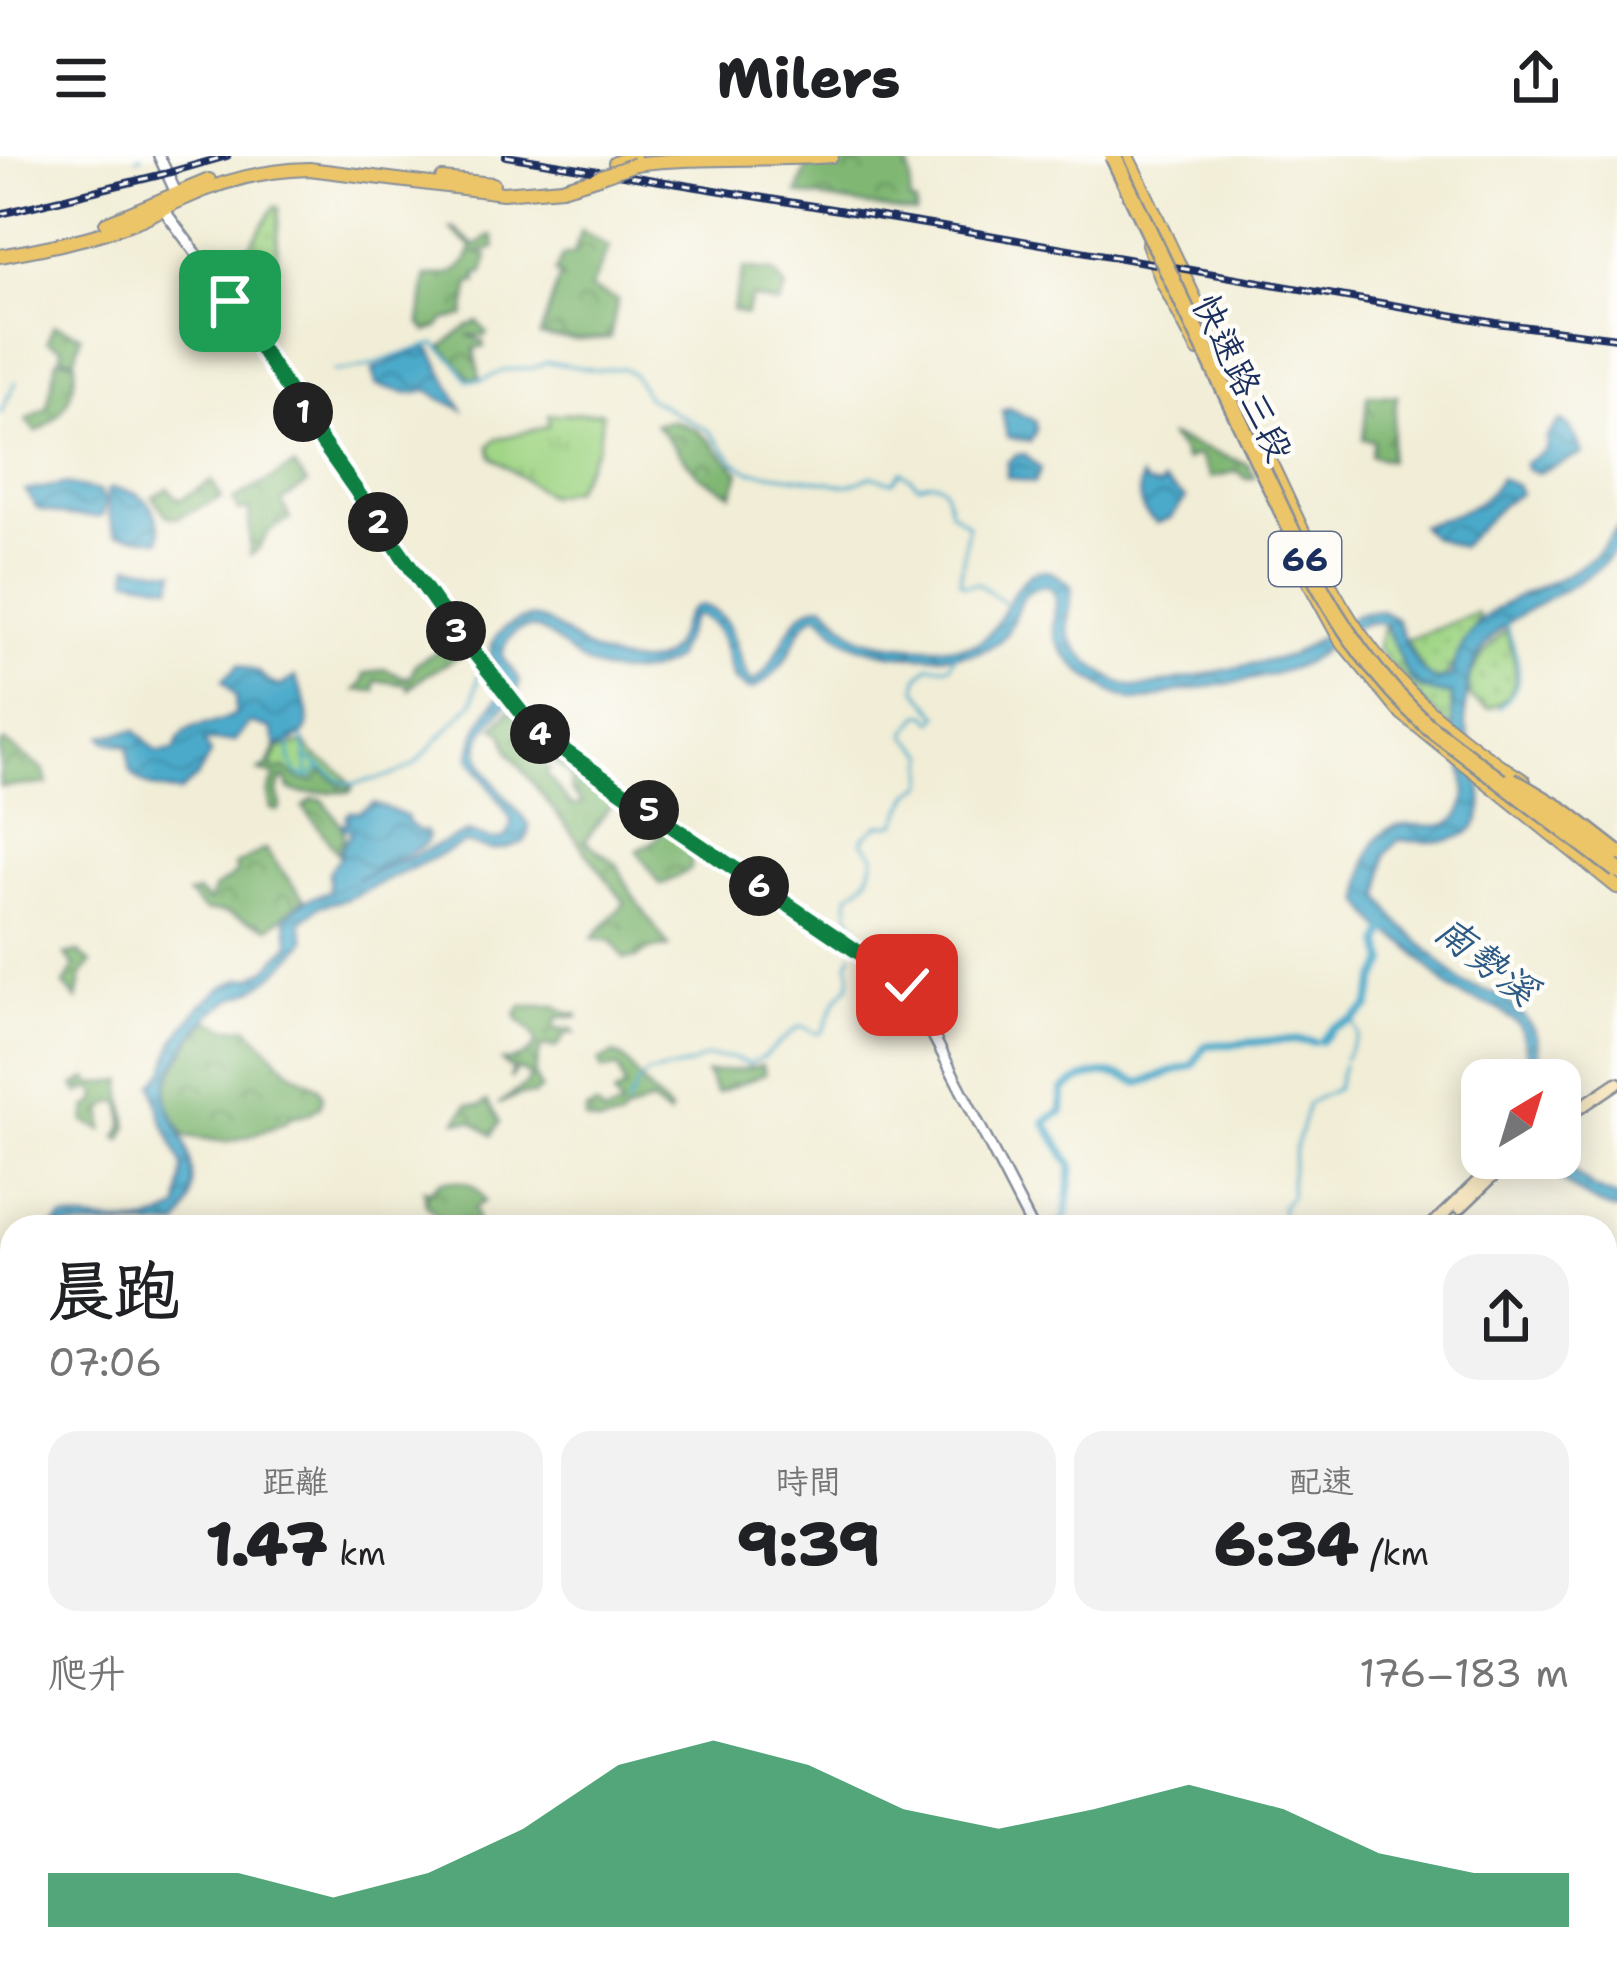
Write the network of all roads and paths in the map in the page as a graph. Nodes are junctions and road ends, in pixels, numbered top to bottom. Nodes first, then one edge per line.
1 (162, 156) edge
2 (832, 156) edge
3 (1117, 156) edge
4 (775, 159) edge
5 (634, 160) edge
6 (592, 175) junction
7 (180, 195) junction
8 (160, 205) junction
9 (0, 252) edge
10 (1505, 781) junction
11 (1586, 827) junction
12 (1572, 847) junction
13 (1617, 867) edge
14 (1617, 1087) edge
15 (1581, 1111) edge
16 (1486, 1179) edge
17 (1483, 1181) junction
18 (1026, 1215) edge
19 (1444, 1215) edge
20 (1451, 1215) edge

1 - 7 street
2 - 4 main road
3 - 10 main road, 快速路三段 / 66
3 - 10 highway, 66, bridge
3 - 10 main road, 快速路三段 / 66
4 - 5 main road
5 - 6 main road, bridge
5 - 6 main road, bridge
6 - 7 main road
7 - 8 main road
8 - 9 main road
8 - 18 street
10 - 11 main road, 66
10 - 12 main road, 66
10 - 13 highway, bridge
10 - 13 highway, bridge
11 - 12 street
11 - 13 main road, 66
12 - 13 main road, 66
14 - 15 main road
16 - 17 main road
17 - 19 main road
17 - 20 main road

